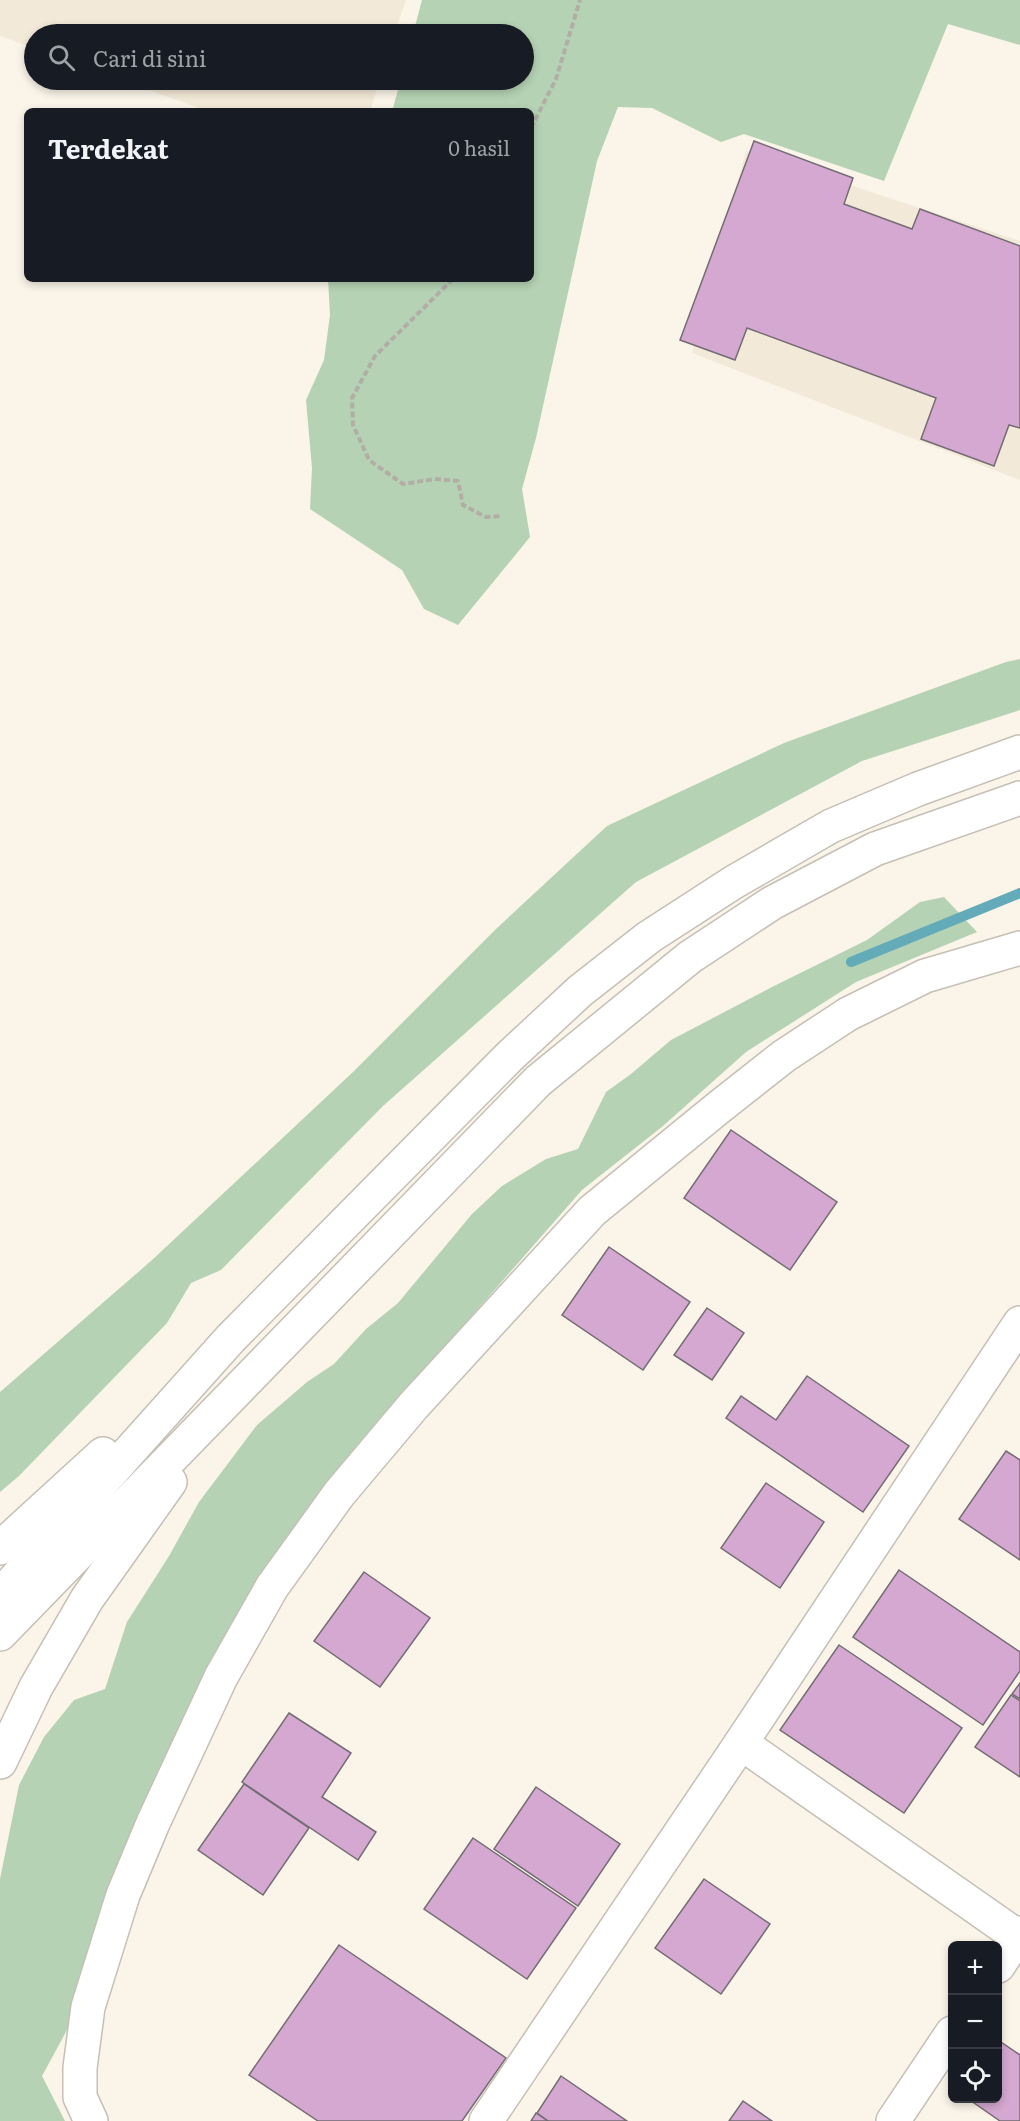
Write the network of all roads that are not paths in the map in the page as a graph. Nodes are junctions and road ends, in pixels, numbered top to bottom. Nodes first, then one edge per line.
1 (1020, 752) edge
2 (1020, 798) edge
3 (1020, 948) edge
4 (1020, 1323) edge
5 (231, 1338) junction
6 (232, 1395) junction
7 (0, 1548) edge
8 (0, 1596) edge
9 (0, 1634) edge
10 (741, 1743) junction
11 (0, 1762) edge
12 (1019, 1936) edge
13 (1002, 1960) edge
14 (948, 2038) edge
15 (91, 2121) edge
16 (486, 2121) edge
17 (893, 2121) edge

1 - 5 main road
2 - 6 main road
3 - 15 main road
4 - 10 main road
5 - 7 main road
5 - 8 main road
6 - 9 main road
6 - 11 main road
10 - 12 main road
10 - 16 main road
12 - 13 main road
14 - 17 main road

